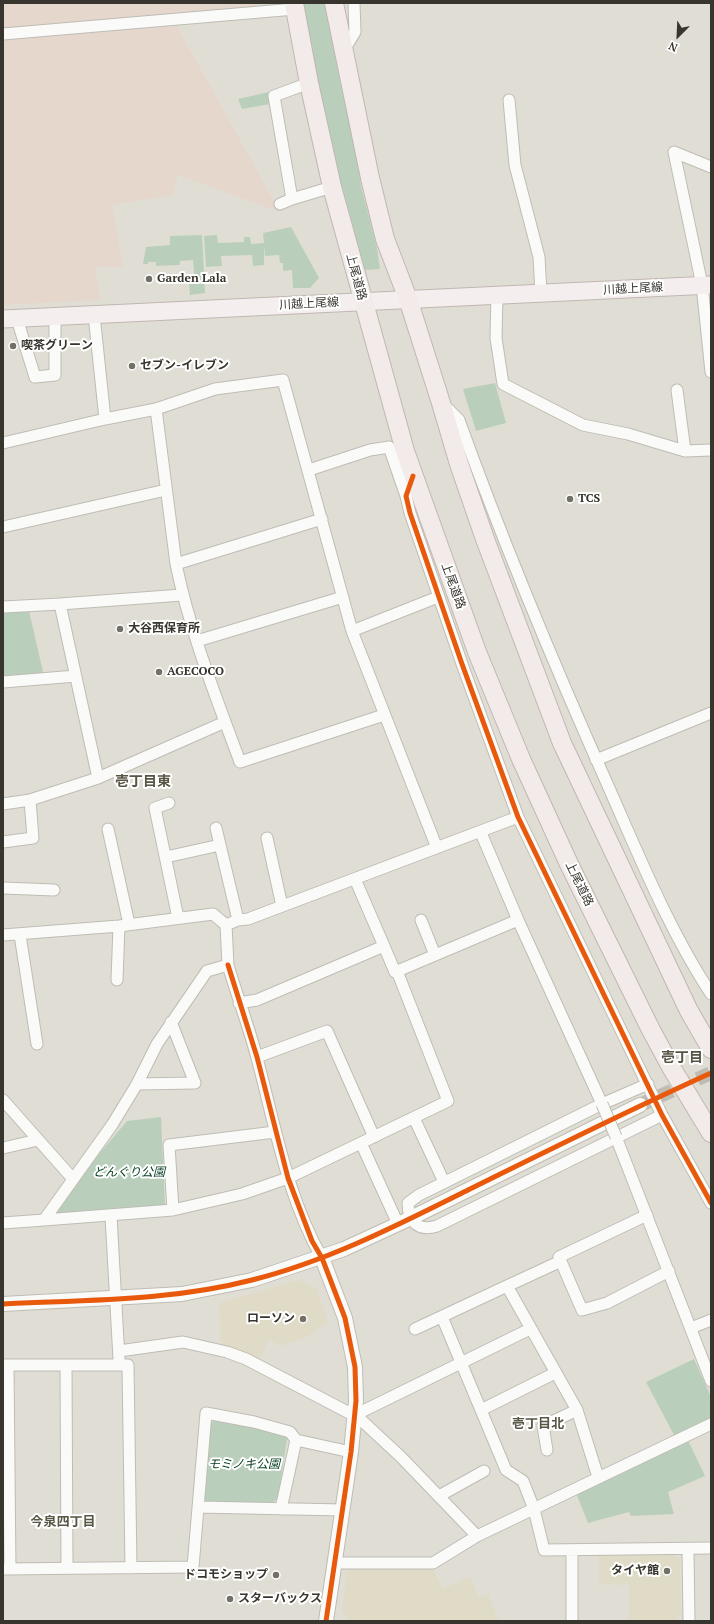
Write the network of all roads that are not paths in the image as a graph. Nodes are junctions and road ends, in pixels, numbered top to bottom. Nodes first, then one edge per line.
1 (334, 3) edge
2 (354, 3) edge
3 (295, 6) edge
4 (3, 34) edge
5 (344, 50) junction
6 (309, 83) junction
7 (509, 100) dead end
8 (711, 167) edge
9 (332, 187) junction
10 (292, 199) junction
11 (280, 204) dead end
12 (707, 285) edge
13 (541, 293) junction
14 (497, 295) junction
15 (408, 299) junction
16 (363, 302) junction
17 (94, 315) junction
18 (55, 317) junction
19 (10, 319) edge
20 (711, 372) edge
21 (677, 390) dead end
22 (441, 403) junction
23 (156, 409) junction
24 (105, 419) junction
25 (3, 443) edge
26 (711, 450) edge
27 (685, 451) junction
28 (309, 470) junction
29 (413, 476) junction
30 (166, 490) junction
31 (406, 496) junction
32 (322, 519) junction
33 (3, 527) edge
34 (176, 564) junction
35 (182, 595) junction
36 (438, 596) junction
37 (343, 597) junction
38 (60, 604) junction
39 (3, 607) edge
40 (352, 631) junction
41 (197, 641) junction
42 (76, 676) junction
43 (3, 682) edge
44 (711, 713) edge
45 (384, 715) junction
46 (225, 722) junction
47 (596, 760) junction
48 (98, 778) junction
49 (30, 800) junction
50 (169, 803) dead end
51 (3, 804) edge
52 (518, 817) junction
53 (216, 828) dead end
54 (108, 829) dead end
55 (481, 833) junction
56 (267, 838) dead end
57 (3, 842) edge
58 (220, 845) junction
59 (437, 848) junction
60 (166, 857) junction
61 (355, 879) junction
62 (3, 888) edge
63 (54, 890) dead end
64 (282, 906) junction
65 (178, 918) junction
66 (238, 920) junction
67 (421, 920) dead end
68 (518, 920) junction
69 (226, 924) junction
70 (124, 925) junction
71 (20, 934) junction
72 (3, 935) edge
73 (384, 946) junction
74 (435, 955) junction
75 (228, 965) junction
76 (397, 971) junction
77 (117, 980) dead end
78 (710, 992) edge
79 (240, 1003) junction
80 (171, 1022) junction
81 (36, 1044) dead end
82 (711, 1049) edge
83 (257, 1057) junction
84 (137, 1084) junction
85 (648, 1084) junction
86 (3, 1099) edge
87 (602, 1104) junction
88 (640, 1105) tunnel mouth
89 (662, 1115) junction
90 (414, 1118) junction
91 (275, 1132) junction
92 (711, 1133) edge
93 (374, 1137) junction
94 (616, 1137) junction
95 (38, 1140) junction
96 (361, 1143) junction
97 (3, 1148) edge
98 (288, 1178) junction
99 (73, 1179) junction
100 (444, 1182) junction
101 (711, 1202) edge
102 (173, 1210) junction
103 (647, 1215) junction
104 (111, 1216) junction
105 (411, 1218) junction
106 (44, 1220) junction
107 (3, 1223) edge
108 (398, 1224) junction
109 (322, 1258) junction
110 (561, 1261) junction
111 (669, 1271) junction
112 (507, 1286) junction
113 (116, 1298) junction
114 (3, 1304) edge
115 (442, 1317) junction
116 (711, 1320) edge
117 (691, 1328) junction
118 (415, 1329) dead end
119 (530, 1329) junction
120 (119, 1351) junction
121 (462, 1363) junction
122 (5, 1365) edge
123 (66, 1365) junction
124 (118, 1365) junction
125 (555, 1373) junction
126 (711, 1381) edge
127 (481, 1410) junction
128 (576, 1410) junction
129 (357, 1417) junction
130 (711, 1424) edge
131 (296, 1440) junction
132 (547, 1450) dead end
133 (351, 1452) junction
134 (484, 1471) dead end
135 (598, 1477) junction
136 (439, 1496) junction
137 (198, 1507) junction
138 (281, 1508) junction
139 (534, 1509) junction
140 (343, 1510) junction
141 (477, 1536) junction
142 (711, 1548) edge
143 (688, 1549) junction
144 (572, 1550) junction
145 (335, 1563) junction
146 (67, 1568) junction
147 (131, 1568) junction
148 (6, 1569) edge
149 (326, 1621) edge
150 (572, 1621) edge
151 (689, 1621) edge

1 - 5 highway
2 - 5 street
3 - 4 street
3 - 6 highway, 上尾道路
5 - 15 highway
6 - 9 highway, 上尾道路
6 - 10 street
7 - 13 street
8 - 12 street
9 - 10 street
9 - 16 highway, 上尾道路
10 - 11 street
12 - 13 main road, 川越上尾線
12 - 20 street
13 - 14 main road, 川越上尾線
14 - 15 main road, 川越上尾線
14 - 27 street
15 - 16 main road, 川越上尾線
15 - 22 highway
16 - 17 main road, 川越上尾線
16 - 29 highway, 上尾道路
17 - 18 main road, 川越上尾線
17 - 24 street
18 - 19 main road, 川越上尾線
18 - 19 street
21 - 27 street
22 - 47 street
22 - 82 highway
23 - 24 street
23 - 28 street
23 - 30 street
24 - 25 street
26 - 27 street
28 - 31 street
28 - 32 street
29 - 31 street
29 - 92 highway, 上尾道路
30 - 33 street
30 - 34 street
31 - 36 street
32 - 34 street
32 - 37 street
34 - 35 street
35 - 38 street
35 - 41 street
36 - 40 street
36 - 52 street
37 - 40 street
37 - 41 street
38 - 39 street
38 - 42 street
40 - 45 street
41 - 46 street
42 - 43 street
42 - 48 street
44 - 47 street
45 - 46 street
45 - 59 street
46 - 48 street
47 - 78 street
48 - 49 street
49 - 51 street
49 - 57 street
50 - 60 street
52 - 55 street
52 - 85 street
53 - 58 street
54 - 70 street
55 - 59 street
55 - 68 street
56 - 64 street
58 - 60 street
58 - 66 street
59 - 61 street
60 - 65 street
61 - 64 street
61 - 73 street
62 - 63 street
64 - 66 street
65 - 69 street
65 - 70 street
66 - 69 street
67 - 74 street
68 - 74 street
68 - 87 street
69 - 75 street
70 - 71 street
70 - 77 street
71 - 72 street
71 - 81 street
73 - 76 street
73 - 79 street
74 - 76 street
75 - 79 street
75 - 80 street
76 - 90 street
79 - 83 street
80 - 84 street
80 - 84 street
83 - 91 street
83 - 93 street
84 - 99 street
85 - 87 street
85 - 89 street
86 - 95 street
87 - 94 street, bridge
87 - 100 street
88 - 105 street
89 - 94 street
89 - 101 street
90 - 93 street
90 - 100 street
91 - 98 street
91 - 102 street
93 - 96 street
94 - 103 street
94 - 105 street
95 - 97 street
95 - 99 street
96 - 98 street
96 - 108 street
98 - 102 street
98 - 109 street
99 - 106 street
100 - 105 street
102 - 104 street
103 - 110 street
103 - 111 street
104 - 106 street
104 - 113 street
105 - 108 street
106 - 107 street
108 - 109 street
109 - 113 street
109 - 129 street
110 - 111 street
110 - 112 street
111 - 117 street
112 - 115 street
112 - 119 street
113 - 114 street
113 - 120 street
115 - 118 street
115 - 121 street
116 - 117 street
117 - 126 street
119 - 121 street
119 - 125 street
120 - 124 street
120 - 129 street
121 - 127 street
121 - 129 street
122 - 123 street
122 - 148 street
123 - 124 street
123 - 146 street
124 - 147 street
125 - 127 street
125 - 128 street
127 - 139 street
128 - 132 street
128 - 135 street
129 - 133 street
129 - 136 street
130 - 135 street
131 - 133 street
131 - 137 street
131 - 138 street
133 - 140 street
134 - 136 street
135 - 139 street
136 - 141 street
137 - 138 street
137 - 147 street
138 - 140 street
139 - 141 street
139 - 144 street
140 - 145 street
141 - 145 street
142 - 143 street
143 - 144 street
143 - 151 street
144 - 150 street
145 - 149 street
146 - 147 street
146 - 148 street

